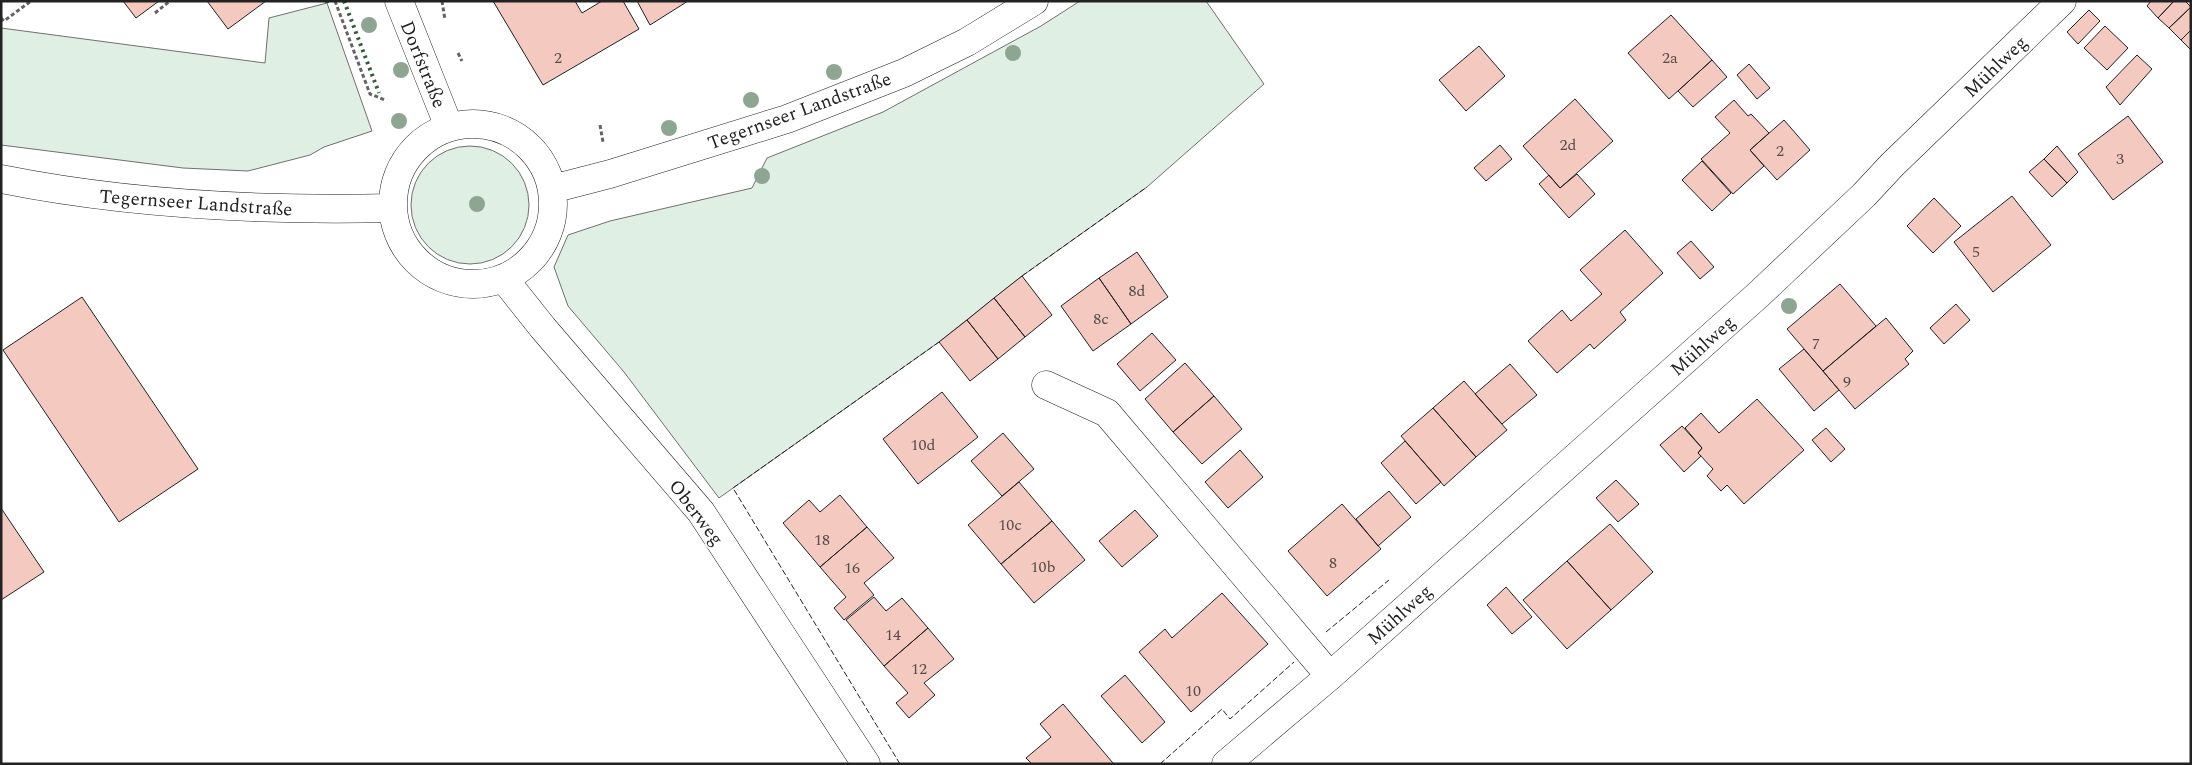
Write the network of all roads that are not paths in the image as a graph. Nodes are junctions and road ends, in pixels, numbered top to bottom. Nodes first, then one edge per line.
1 (399, 1) edge
2 (1034, 1) edge
3 (2062, 1) edge
4 (449, 127) junction
5 (1, 179) edge
6 (552, 189) junction
7 (392, 208) junction
8 (504, 279) junction
9 (1046, 385) dead end
10 (1330, 676) junction
11 (866, 764) edge
12 (1226, 764) edge

1 - 4 street, Dorfstraße
2 - 6 street, Tegernseer Landstraße
3 - 10 street, Mühlweg
4 - 6 street
4 - 7 street
5 - 7 street, Tegernseer Landstraße
6 - 8 street
7 - 8 street
8 - 11 street, Oberweg
9 - 10 street
10 - 12 street, Mühlweg

